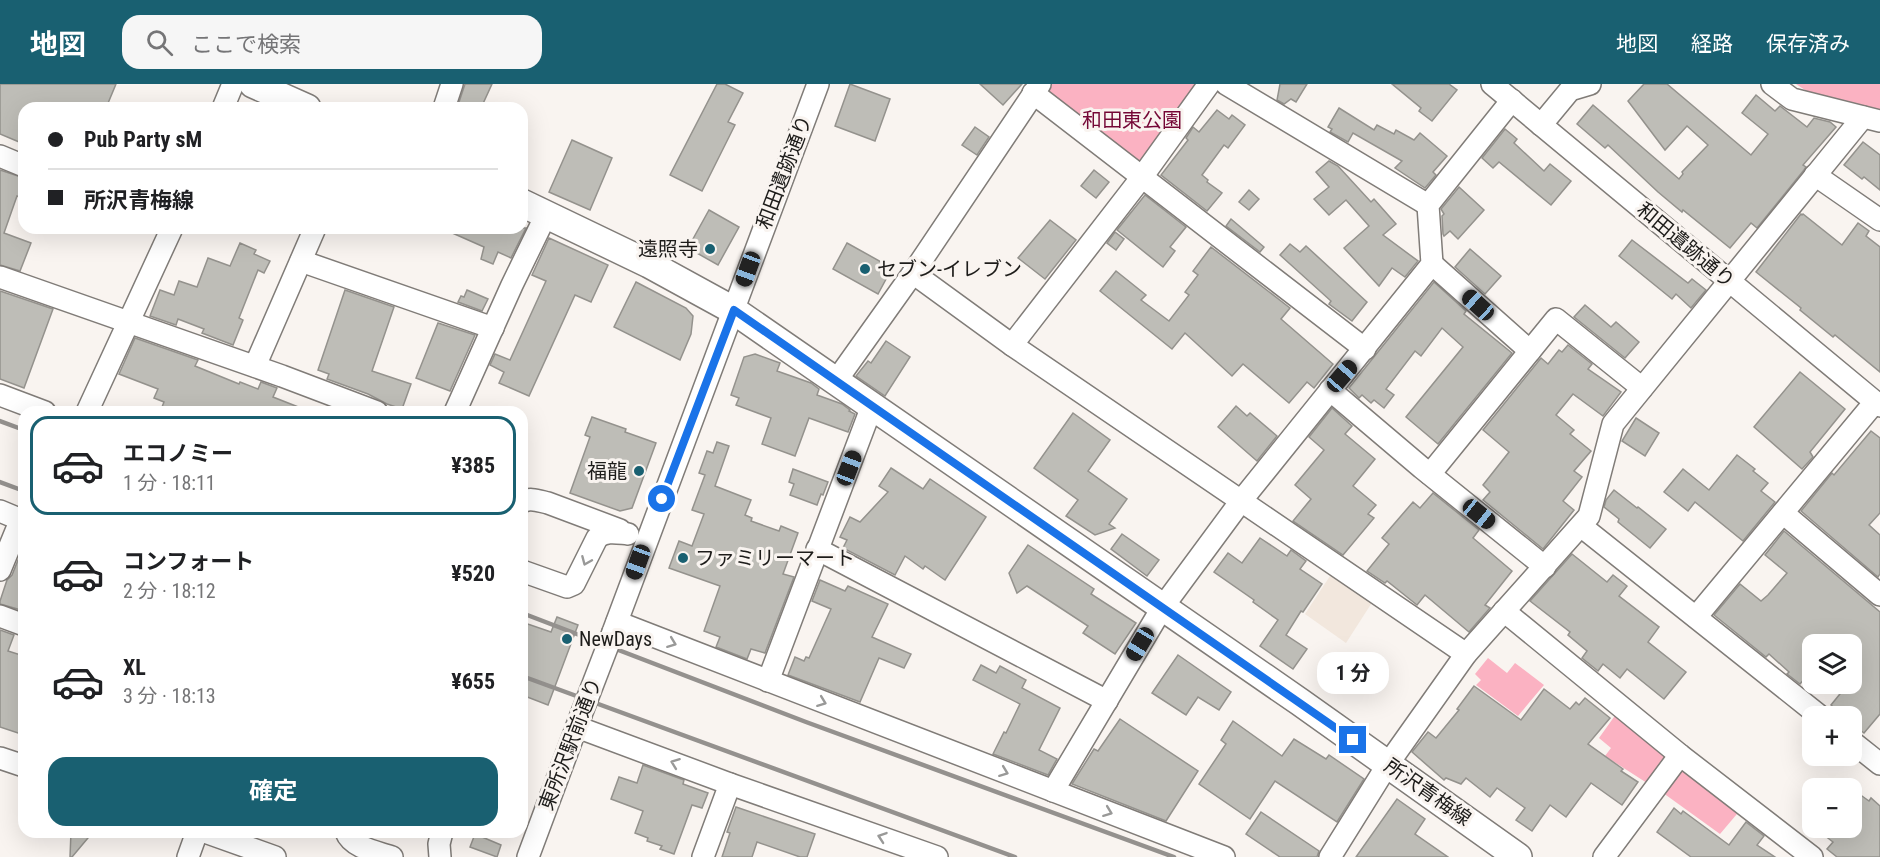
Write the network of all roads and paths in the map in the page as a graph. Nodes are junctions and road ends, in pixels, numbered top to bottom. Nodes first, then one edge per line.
1 (233, 84) edge
2 (254, 84) edge
3 (453, 84) edge
4 (818, 84) edge
5 (1209, 84) edge
6 (1226, 84) edge
7 (1492, 84) edge
8 (1590, 84) edge
9 (1772, 84) edge
10 (1037, 89) edge
11 (1512, 100) junction
12 (226, 102) edge
13 (294, 102) edge
14 (446, 102) edge
15 (1872, 119) edge
16 (1541, 125) junction
17 (0, 156) edge
18 (18, 164) edge
19 (1815, 176) junction
20 (1142, 177) junction
21 (528, 206) edge
22 (1428, 206) junction
23 (546, 215) junction
24 (1880, 220) edge
25 (169, 234) edge
26 (312, 234) edge
27 (301, 261) junction
28 (1432, 264) junction
29 (913, 273) junction
30 (0, 277) edge
31 (1729, 280) junction
32 (734, 310) junction
33 (129, 322) junction
34 (493, 328) junction
35 (1012, 345) junction
36 (1365, 349) junction
37 (1530, 351) junction
38 (255, 366) junction
39 (836, 381) junction
40 (1642, 388) junction
41 (1330, 390) junction
42 (0, 395) edge
43 (1878, 404) edge
44 (29, 406) edge
45 (90, 406) edge
46 (361, 406) edge
47 (458, 406) edge
48 (872, 406) junction
49 (1430, 474) junction
50 (528, 499) edge
51 (1242, 501) junction
52 (0, 511) edge
53 (1783, 513) junction
54 (18, 518) edge
55 (1581, 526) junction
56 (18, 529) edge
57 (637, 537) junction
58 (818, 549) junction
59 (1545, 567) junction
60 (0, 570) edge
61 (528, 573) edge
62 (1880, 595) edge
63 (1162, 608) junction
64 (1504, 611) junction
65 (0, 616) edge
66 (1696, 617) junction
67 (18, 623) edge
68 (615, 627) junction
69 (1466, 654) junction
70 (768, 681) junction
71 (1107, 701) junction
72 (1807, 706) edge
73 (579, 721) junction
74 (1862, 750) edge
75 (1680, 754) junction
76 (0, 758) edge
77 (18, 764) edge
78 (1388, 764) junction
79 (1880, 764) edge
80 (730, 784) junction
81 (1053, 791) junction
82 (195, 838) edge
83 (222, 838) edge
84 (348, 838) edge
85 (440, 838) edge
86 (188, 857) edge
87 (275, 857) edge
88 (392, 857) edge
89 (440, 857) edge
90 (528, 857) edge
91 (703, 857) edge
92 (937, 857) edge
93 (1224, 857) edge
94 (1330, 857) edge
95 (1518, 857) edge
96 (1604, 857) edge
97 (1812, 857) edge

1 - 12 street
2 - 13 main road
3 - 14 street
4 - 32 street, 和田遺跡通り
5 - 20 street
6 - 22 street
7 - 11 street, 和田遺跡通り
8 - 16 street
9 - 15 street
10 - 20 street
10 - 29 street
11 - 16 street, 和田遺跡通り
11 - 22 street
15 - 19 street
16 - 31 street, 和田遺跡通り
17 - 18 street
19 - 24 street
19 - 31 street
20 - 35 street
20 - 36 street
21 - 23 main road, 所沢青梅線
22 - 28 street
23 - 32 main road, 所沢青梅線
23 - 34 street
25 - 33 street
26 - 27 street
27 - 34 street
27 - 38 street
28 - 36 street
28 - 37 street
29 - 35 street
29 - 39 street
30 - 33 street
31 - 40 street
31 - 43 street, 和田遺跡通り
32 - 39 main road, 所沢青梅線
32 - 57 street, 和田遺跡通り
33 - 38 street
33 - 45 street
34 - 47 street
35 - 51 street
36 - 41 street
37 - 40 street
37 - 49 street
38 - 46 street
39 - 48 main road, 所沢青梅線
40 - 55 street
41 - 49 street
41 - 51 street
42 - 44 street
43 - 53 street
48 - 58 street
48 - 63 main road, 所沢青梅線
49 - 59 street
50 - 57 street
51 - 63 street
51 - 69 street
52 - 54 street
53 - 62 street
53 - 66 street
55 - 59 street
55 - 66 street
56 - 60 street
57 -> 61 street
57 - 68 street, 和田遺跡通り
58 - 70 street
58 - 71 street
59 - 64 street
63 - 71 street
63 - 78 main road, 所沢青梅線
64 - 69 street
64 - 75 street
65 - 67 street
66 - 72 street
68 -> 70 street
68 - 73 street, 東所沢駅前通り, bridge
69 - 78 street
70 -> 81 street
71 - 81 street
80 -> 73 street
73 - 90 street, 東所沢駅前通り
74 - 79 street
75 - 96 street
75 - 97 street
76 - 77 street
78 - 94 street
78 - 95 main road, 所沢青梅線
80 - 91 street
92 -> 80 street
81 -> 93 street
82 - 86 street
83 - 87 street
84 - 88 street
85 - 89 street

